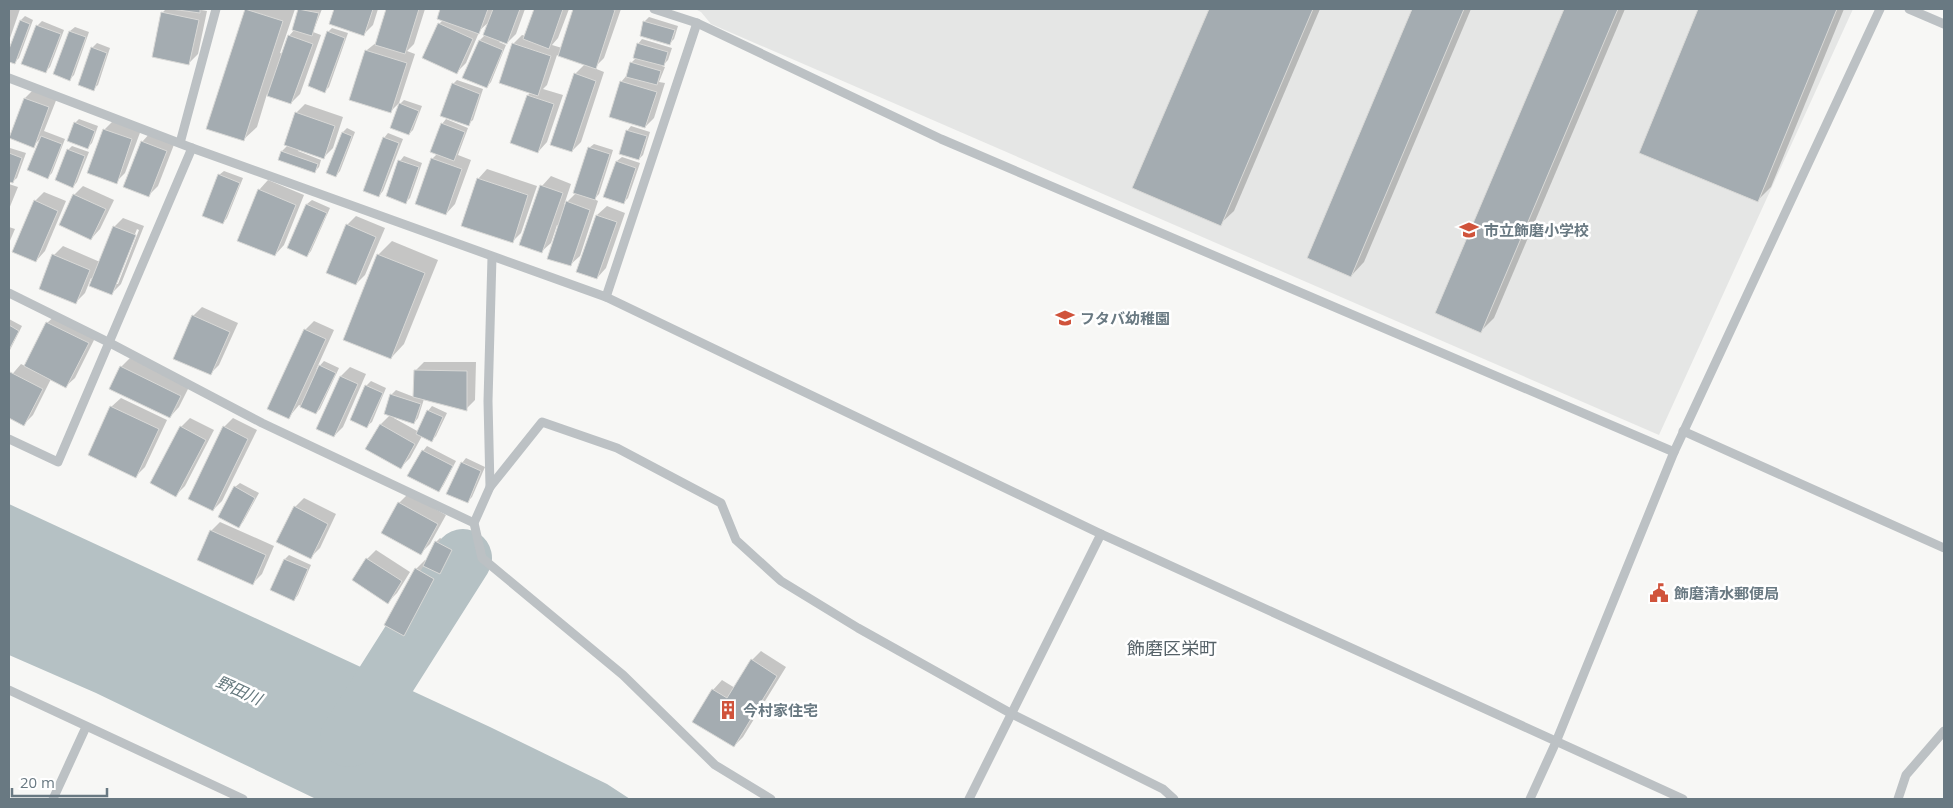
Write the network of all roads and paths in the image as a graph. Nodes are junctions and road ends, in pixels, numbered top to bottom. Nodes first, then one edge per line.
1 (216, 9) edge
2 (654, 9) edge
3 (1880, 9) edge
4 (1909, 9) edge
5 (697, 23) junction
6 (1944, 24) edge
7 (9, 78) edge
8 (180, 143) junction
9 (192, 148) junction
10 (492, 257) junction
11 (9, 293) edge
12 (606, 297) junction
13 (110, 343) junction
14 (1683, 431) junction
15 (9, 439) edge
16 (1674, 452) junction
17 (490, 487) junction
18 (474, 523) junction
19 (1101, 534) junction
20 (1944, 548) edge
21 (9, 690) edge
22 (1012, 714) junction
23 (86, 726) junction
24 (1944, 731) edge
25 (1556, 742) junction
26 (53, 799) edge
27 (243, 799) edge
28 (771, 799) edge
29 (969, 799) edge
30 (1174, 799) edge
31 (1530, 799) edge
32 (1682, 799) edge
33 (1898, 799) edge

1 - 8 street
2 - 5 street
3 - 14 street
4 - 6 street
5 - 12 street
5 - 16 street
7 - 8 street
8 - 9 street
9 - 10 street
9 - 13 street
10 - 12 street
10 - 17 street
11 - 13 street
12 - 19 street
13 - 15 street
13 - 18 street
14 - 16 street
14 - 20 street
16 - 25 street
17 - 18 street
17 - 22 street
18 - 28 street
19 - 22 street
19 - 25 street
21 - 23 street
22 - 29 street
22 - 30 street
23 - 26 street
23 - 27 street
24 - 33 street
25 - 31 street
25 - 32 street

